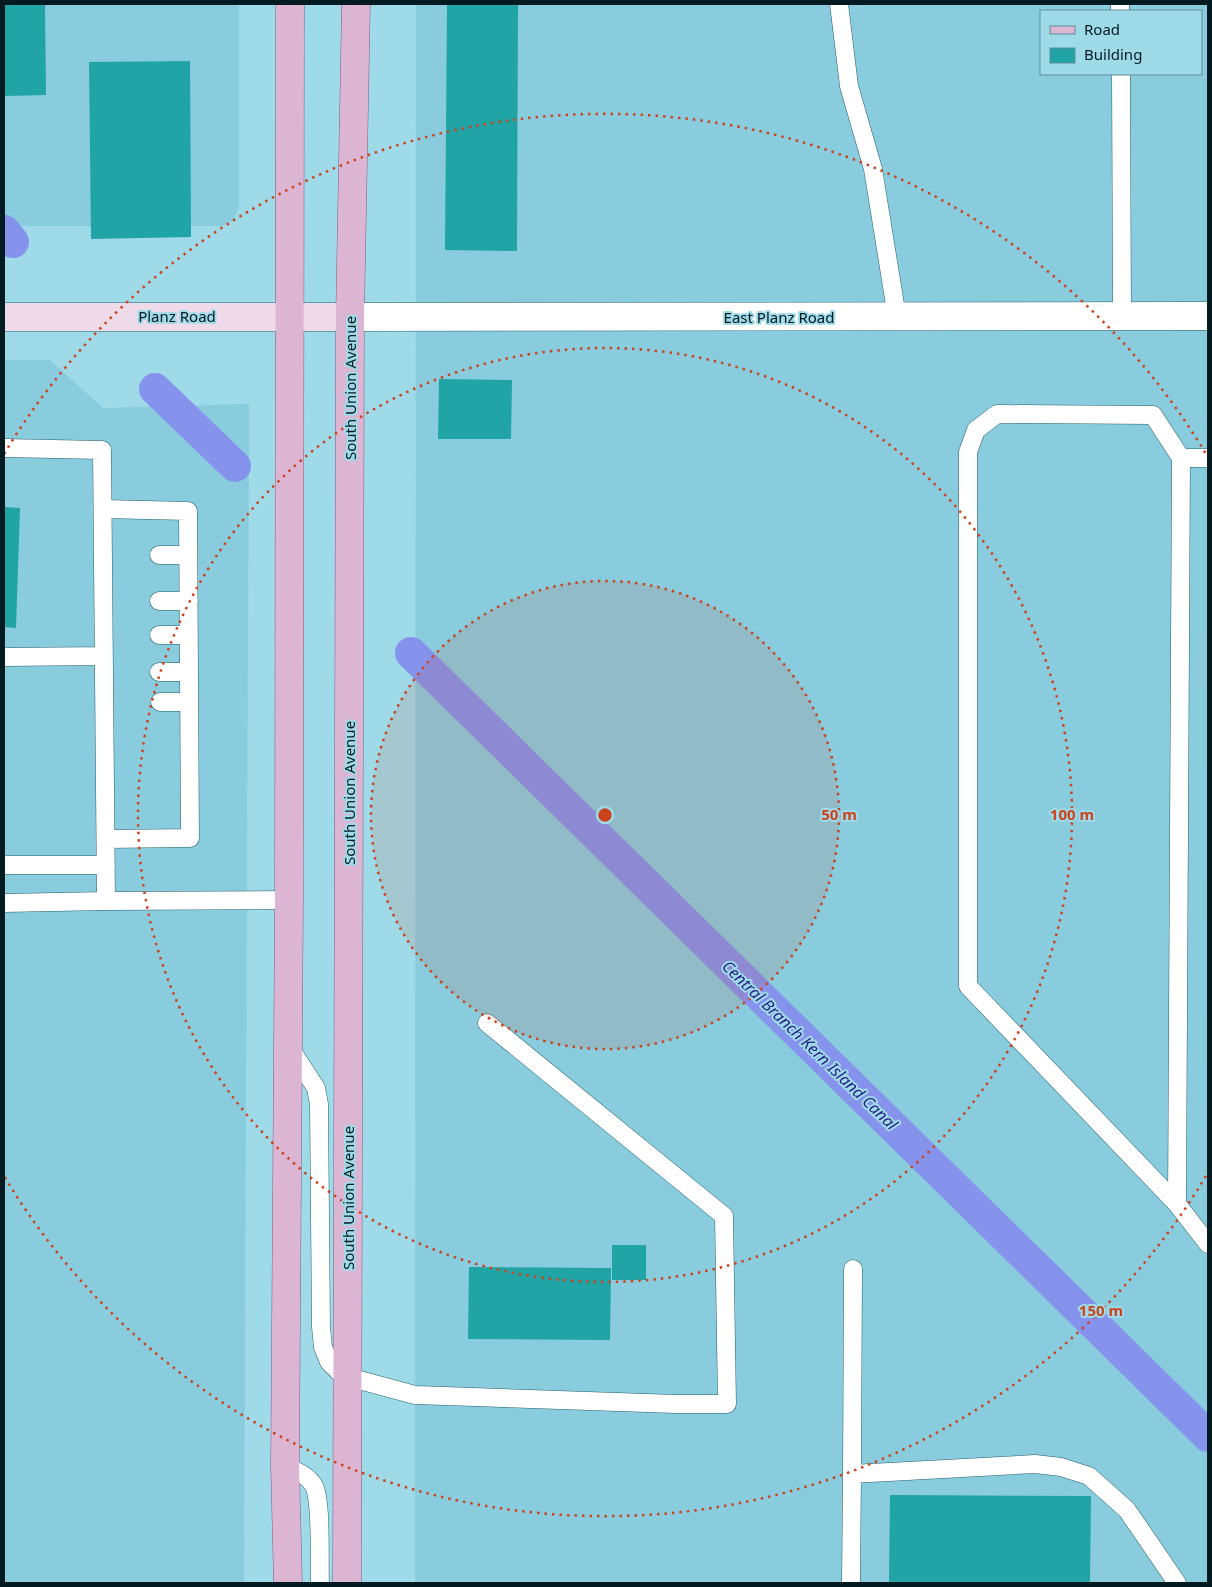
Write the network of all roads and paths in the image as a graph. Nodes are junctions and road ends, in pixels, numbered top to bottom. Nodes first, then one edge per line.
1 (290, 4) edge
2 (356, 4) edge
3 (838, 4) edge
4 (1121, 75) edge
5 (1122, 316) junction
6 (1208, 316) edge
7 (4, 317) edge
8 (290, 317) junction
9 (350, 317) junction
10 (897, 317) junction
11 (4, 448) edge
12 (1181, 458) junction
13 (1208, 458) edge
14 (102, 509) junction
15 (159, 555) dead end
16 (188, 555) junction
17 (189, 600) junction
18 (159, 601) dead end
19 (159, 635) dead end
20 (189, 635) junction
21 (4, 657) edge
22 (108, 666) junction
23 (160, 672) dead end
24 (189, 672) junction
25 (160, 702) dead end
26 (189, 702) junction
27 (106, 839) junction
28 (4, 865) edge
29 (106, 865) junction
30 (289, 900) junction
31 (106, 901) junction
32 (4, 904) edge
33 (487, 1023) dead end
34 (288, 1044) junction
35 (1177, 1204) junction
36 (1208, 1244) edge
37 (853, 1268) dead end
38 (348, 1378) junction
39 (285, 1466) junction
40 (852, 1474) junction
41 (288, 1583) edge
42 (320, 1583) edge
43 (347, 1583) edge
44 (851, 1583) edge
45 (1177, 1583) edge

1 - 8 main road
2 - 9 main road, South Union Avenue
3 - 10 lane
4 - 5 lane
5 - 6 street, East Planz Road
5 - 10 street, East Planz Road
7 - 8 street, Planz Road
8 - 9 street, Planz Road
8 - 30 main road
9 - 10 street, East Planz Road
9 - 38 main road, South Union Avenue
11 - 14 lane
12 - 13 lane
12 - 35 lane
12 - 35 lane
14 - 16 lane
14 - 22 lane
15 - 16 lane
16 - 17 lane
17 - 18 lane
17 - 20 lane
19 - 20 lane
20 - 24 lane
21 - 22 lane
22 - 27 lane
23 - 24 lane
24 - 26 lane
25 - 26 lane
26 - 27 lane
27 - 29 lane
28 - 29 lane
29 - 31 lane
30 - 31 lane
30 - 34 main road
31 - 32 lane
33 - 38 lane
34 - 38 lane
34 - 39 main road
35 - 36 lane
37 - 40 lane
38 - 43 main road, South Union Avenue
39 - 41 main road
39 - 42 lane
40 - 44 lane
40 - 45 lane

